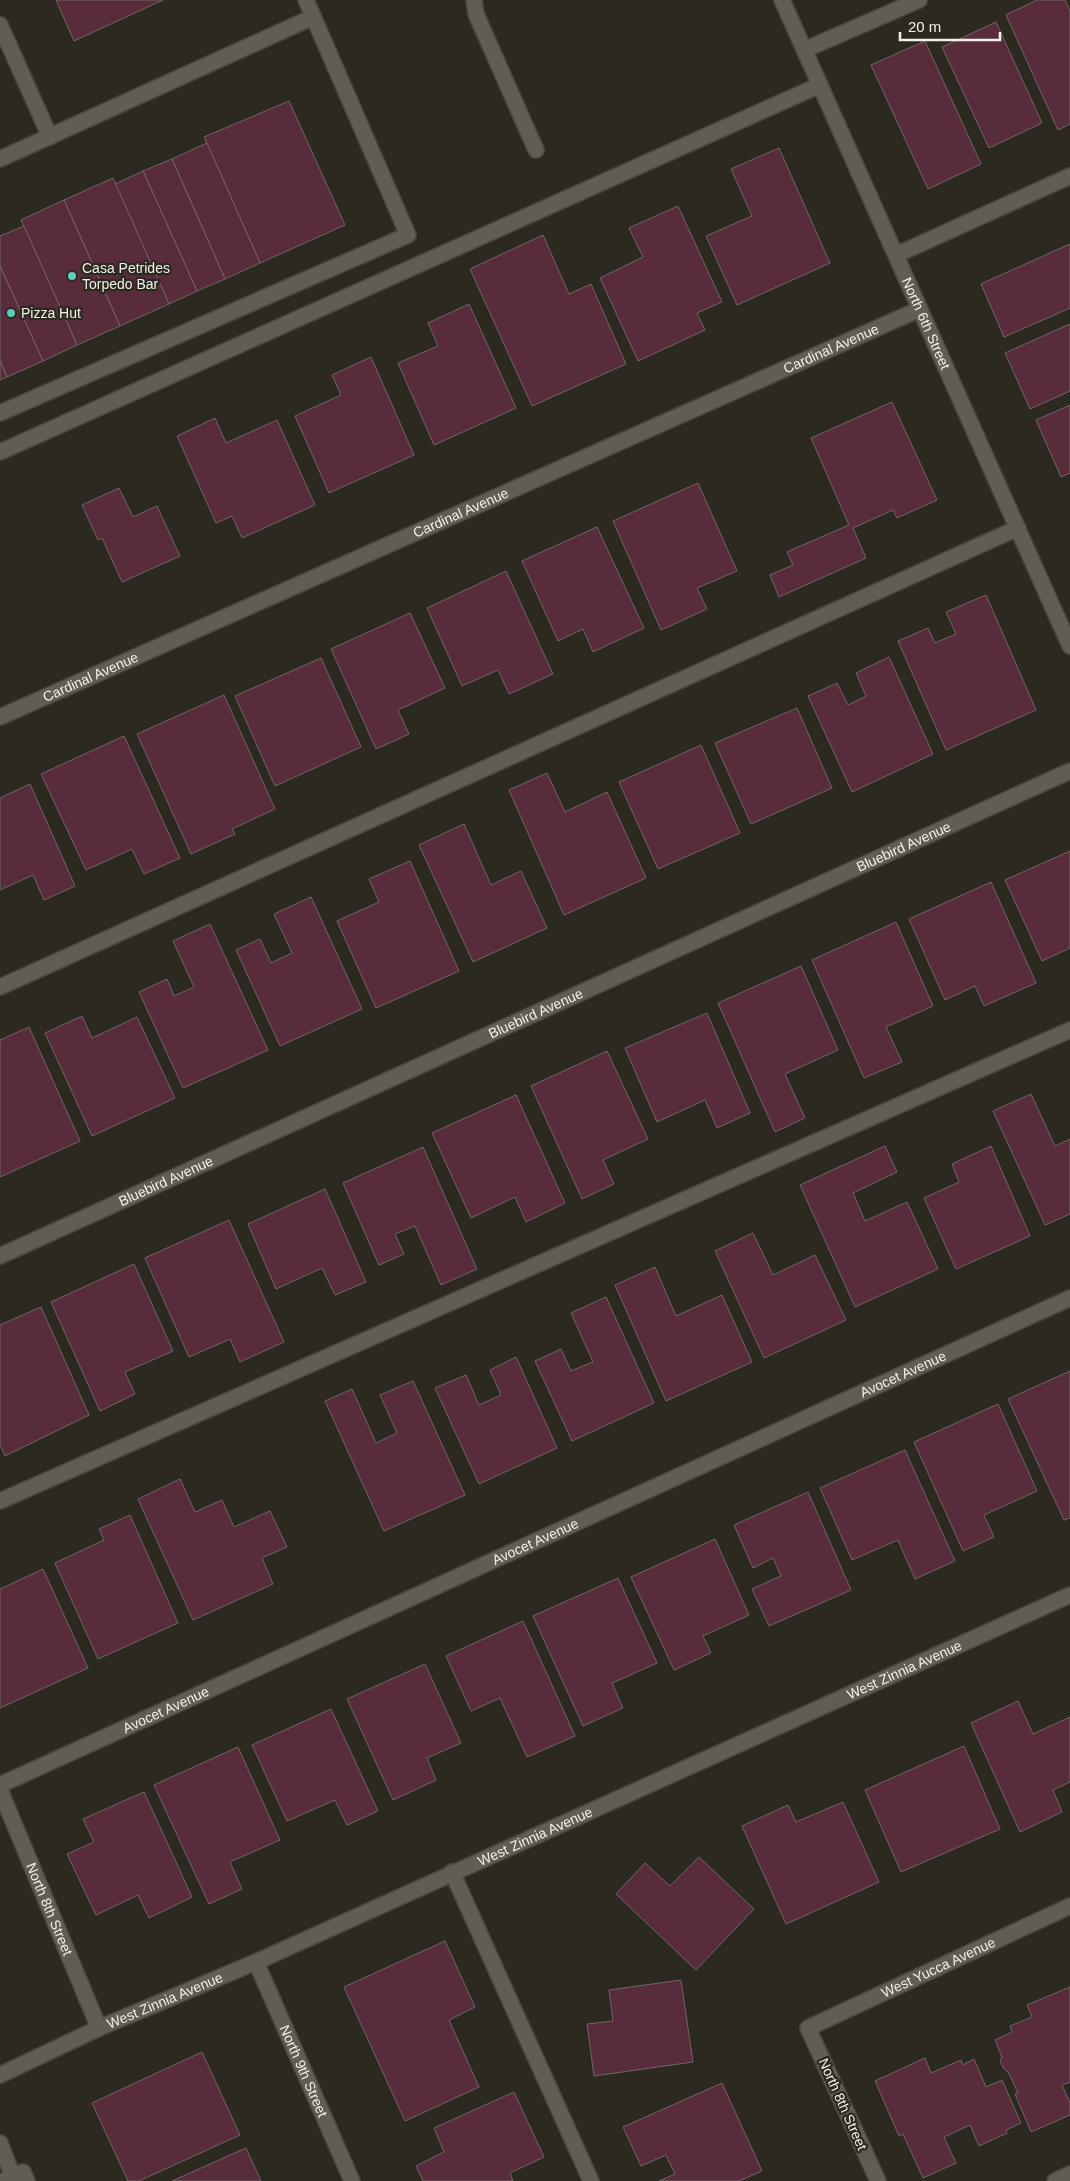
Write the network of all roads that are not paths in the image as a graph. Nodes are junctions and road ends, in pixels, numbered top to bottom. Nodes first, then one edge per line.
1 (306, 0) edge
2 (474, 0) edge
3 (782, 0) edge
4 (919, 0) edge
5 (313, 17) junction
6 (0, 25) edge
7 (804, 50) junction
8 (820, 85) junction
9 (50, 137) junction
10 (536, 150) dead end
11 (0, 160) edge
12 (1070, 176) edge
13 (896, 255) junction
14 (920, 309) junction
15 (0, 413) edge
16 (0, 452) edge
17 (1018, 528) junction
18 (1070, 646) edge
19 (0, 716) edge
20 (1070, 771) edge
21 (0, 987) edge
22 (1070, 1030) edge
23 (0, 1256) edge
24 (1070, 1298) edge
25 (0, 1502) edge
26 (1070, 1595) edge
27 (0, 1785) edge
28 (0, 1790) edge
29 (452, 1872) junction
30 (1070, 1906) edge
31 (256, 1962) junction
32 (99, 2028) junction
33 (808, 2028) joint
34 (0, 2075) edge
35 (0, 2143) edge
36 (1070, 2174) edge
37 (14, 2180) edge
38 (352, 2181) edge
39 (591, 2181) edge
40 (878, 2181) edge
41 (1055, 2181) edge

1 - 5 street
2 - 10 street
3 - 7 street, North 6th Street
4 - 7 street
5 - 9 street
5 - 15 street
6 - 9 street
7 - 8 street, North 6th Street
8 - 13 street, North 6th Street
8 - 16 street
9 - 11 street
12 - 13 street
13 - 14 street, North 6th Street
14 - 17 street, North 6th Street
14 - 19 street, Cardinal Avenue
17 - 18 street, North 6th Street
17 - 21 street
20 - 23 street, Bluebird Avenue
22 - 25 street
24 - 27 street, Avocet Avenue
26 - 29 street, West Zinnia Avenue
28 - 32 street, North 8th Street
29 - 31 street, West Zinnia Avenue
29 - 39 street
30 - 33 street, West Yucca Avenue
31 - 32 street, West Zinnia Avenue
31 - 38 street, North 9th Street
32 - 34 street, West Zinnia Avenue
33 - 40 street, North 8th Street
35 - 37 street
36 - 41 street

